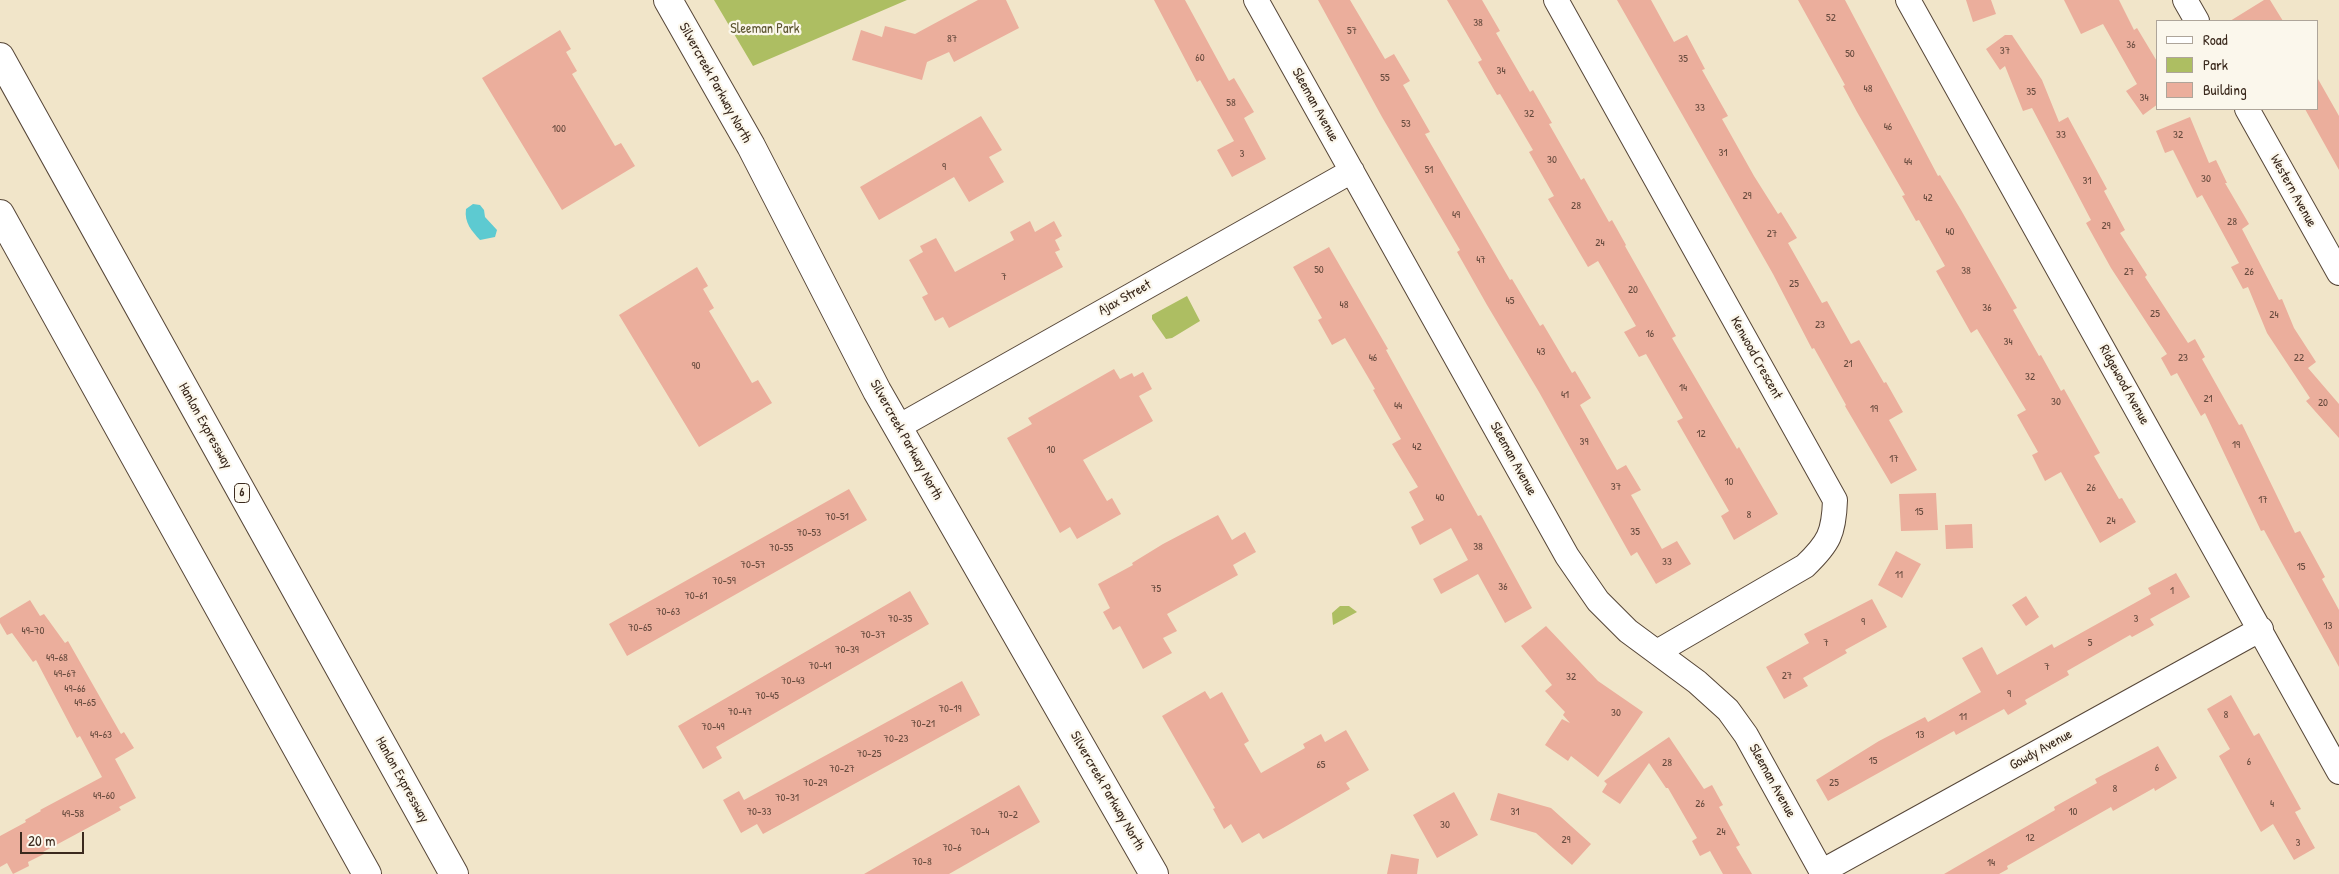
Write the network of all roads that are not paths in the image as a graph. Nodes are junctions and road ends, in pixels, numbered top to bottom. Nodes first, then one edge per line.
1 (668, 0) edge
2 (1256, 0) edge
3 (1556, 0) edge
4 (1908, 0) edge
5 (2186, 0) edge
6 (2196, 20) edge
7 (0, 57) edge
8 (2248, 110) edge
9 (1352, 171) junction
10 (0, 214) edge
11 (2339, 273) edge
12 (898, 427) junction
13 (2261, 629) junction
14 (1657, 652) junction
15 (2339, 772) edge
16 (1822, 873) edge
17 (367, 874) edge
18 (454, 874) edge
19 (1153, 874) edge

1 - 12 main road, Silvercreek Parkway North
2 - 9 street, Sleeman Avenue
3 - 14 street, Kenwood Crescent
4 - 13 street, Ridgewood Avenue
5 - 6 street
7 - 18 main road, Hanlon Expressway / 6
8 - 11 street, Western Avenue
9 - 12 street, Ajax Street
9 - 14 street, Sleeman Avenue
10 - 17 main road
12 - 19 main road, Silvercreek Parkway North
13 - 15 street, Ridgewood Avenue
13 - 16 street, Gowdy Avenue
14 - 16 street, Sleeman Avenue

